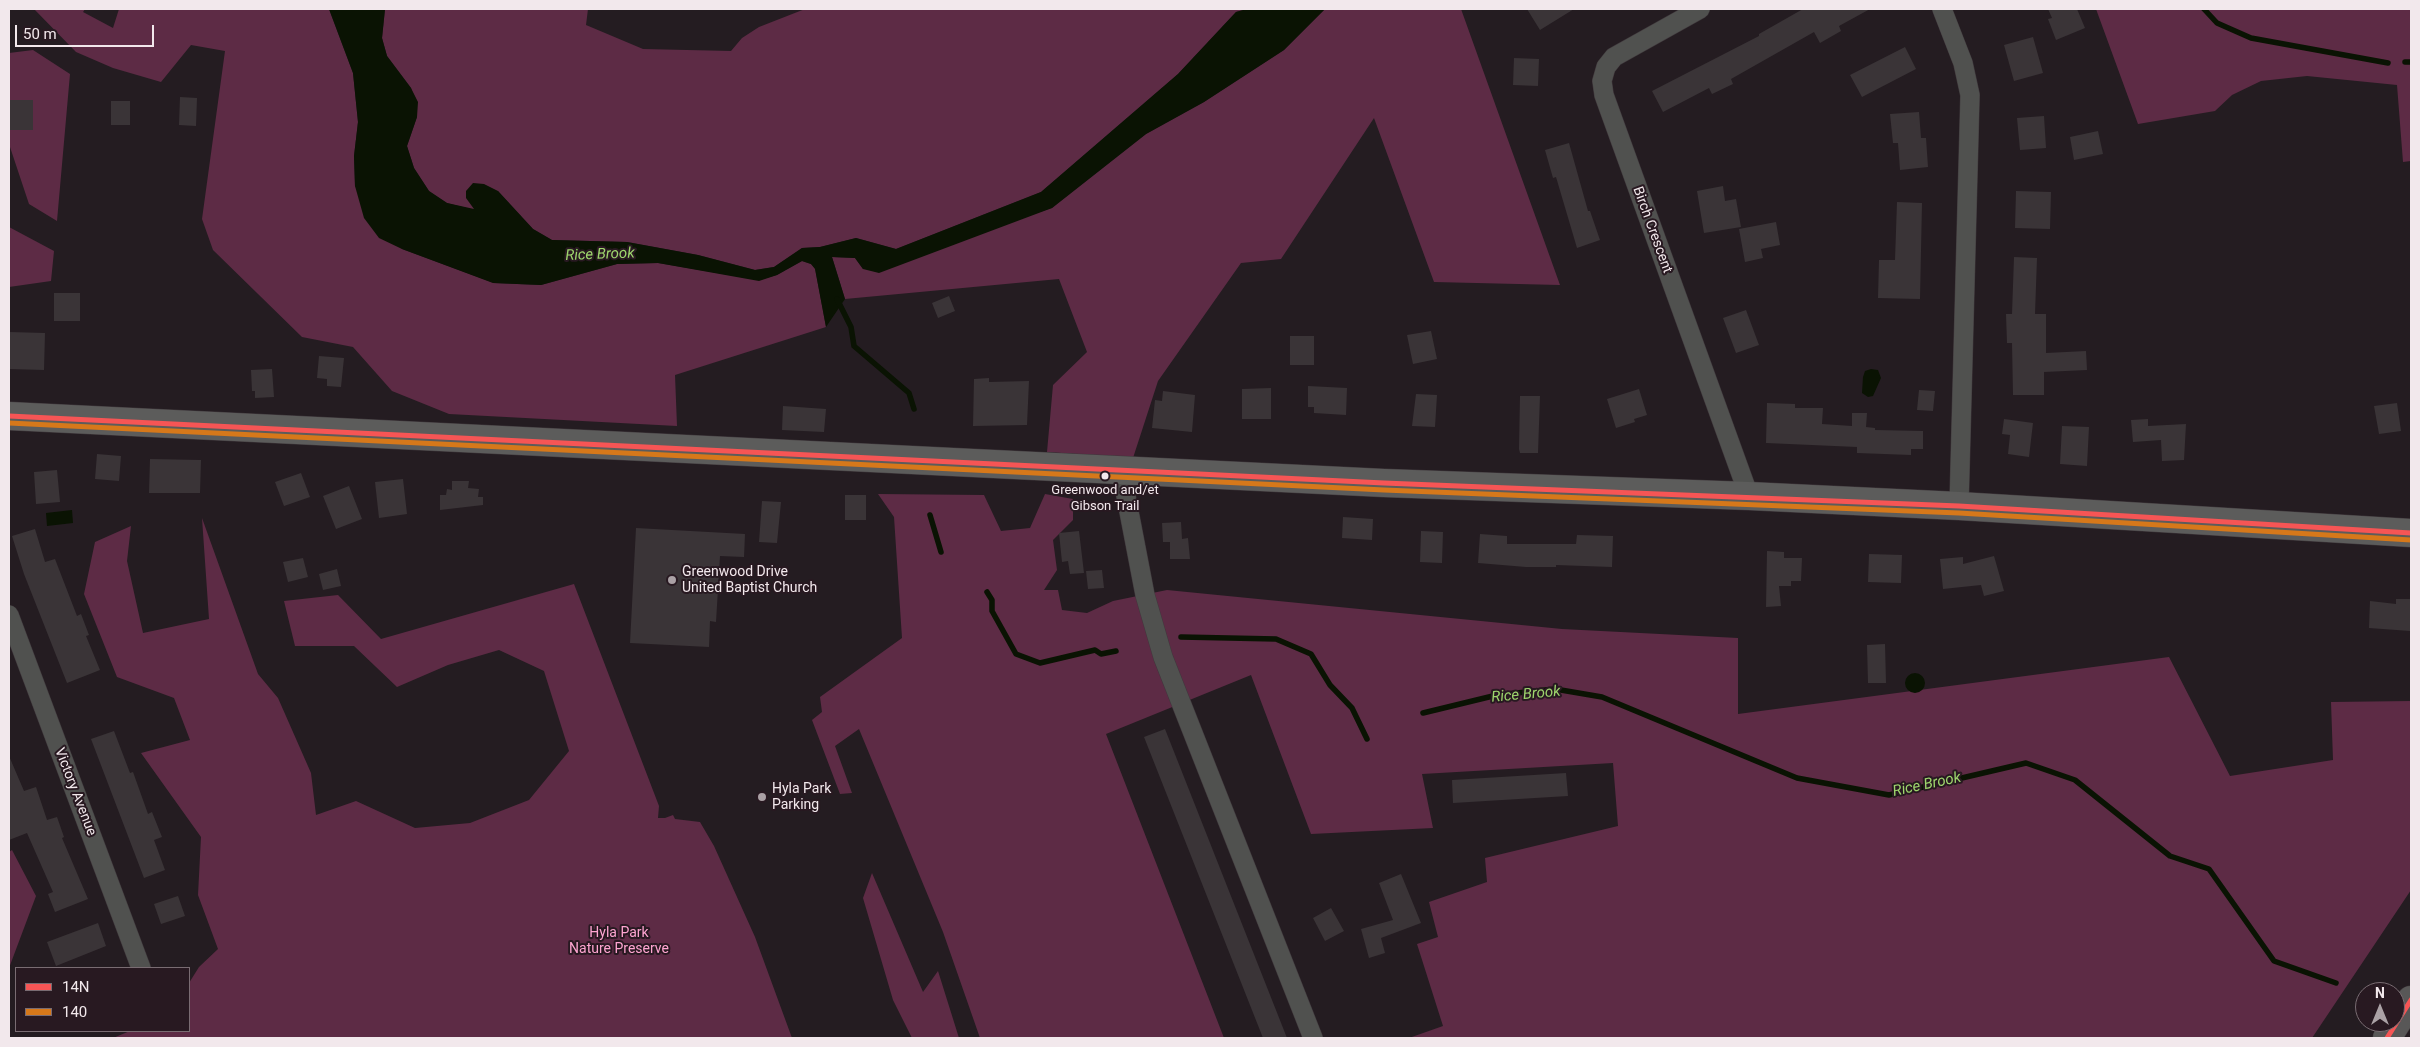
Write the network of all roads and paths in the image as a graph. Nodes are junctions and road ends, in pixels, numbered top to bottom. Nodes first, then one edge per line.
1 (1700, 9) edge
2 (1942, 9) edge
3 (9, 416) edge
4 (1121, 470) junction
5 (1749, 496) junction
6 (1959, 506) junction
7 (2411, 533) edge
8 (9, 615) edge
9 (141, 967) edge
10 (2411, 1000) edge
11 (1313, 1038) edge
12 (2387, 1038) edge

1 - 5 street, Birch Crescent
2 - 6 street
3 - 4 main road
4 - 5 main road
4 - 11 street
5 - 6 main road
6 - 7 main road
8 - 9 street, Victory Avenue
10 - 12 highway

